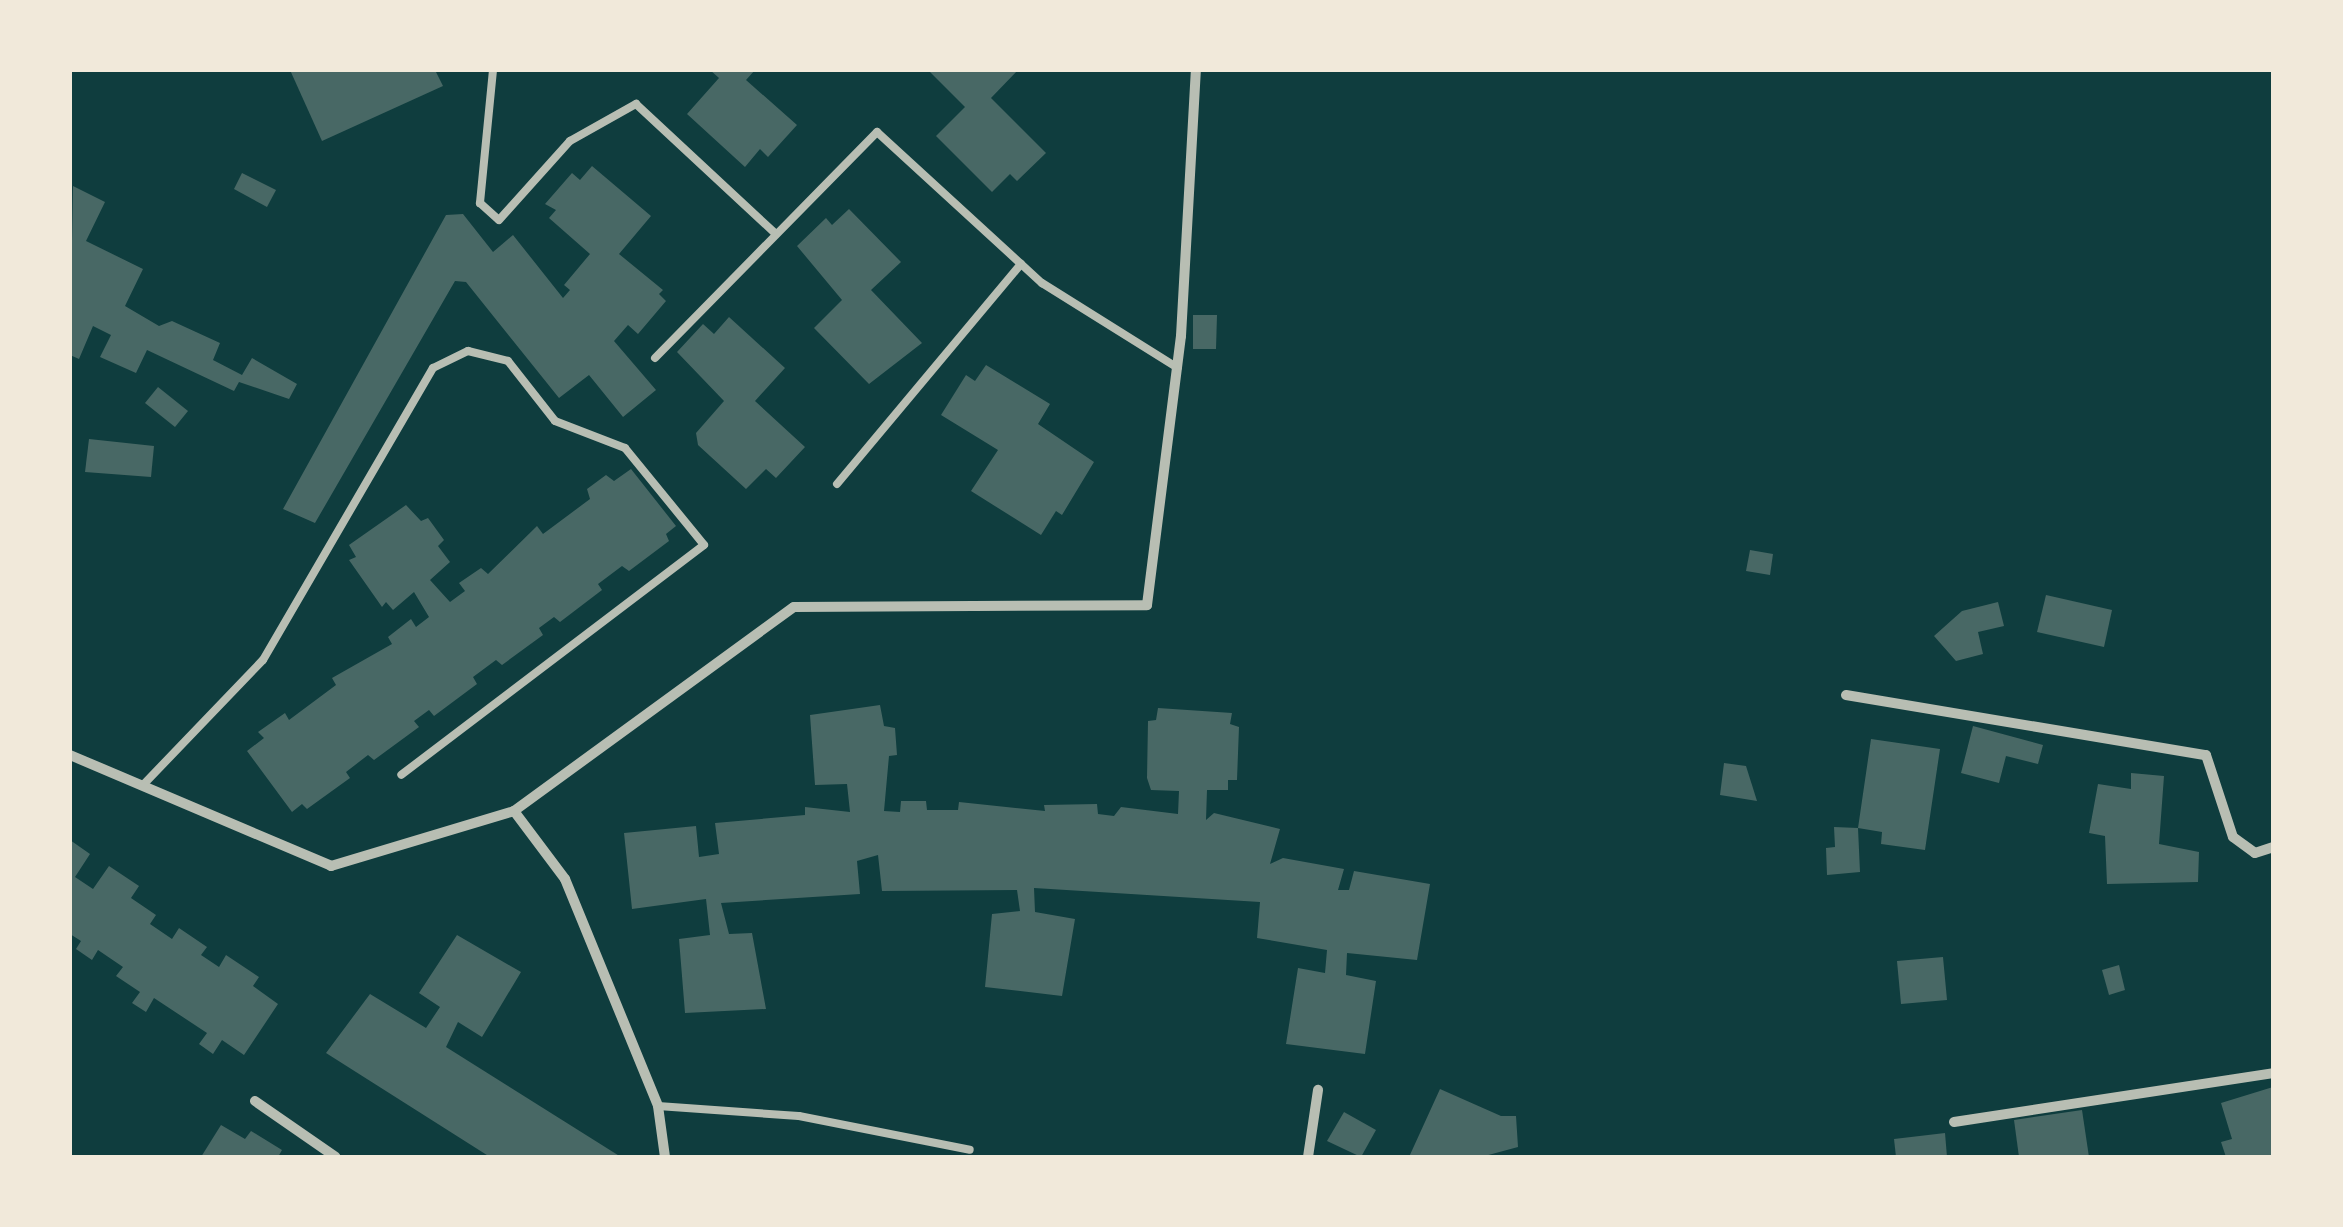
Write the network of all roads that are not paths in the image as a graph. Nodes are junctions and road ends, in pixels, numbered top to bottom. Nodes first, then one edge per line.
1 (493, 70) edge
2 (1196, 70) edge
3 (776, 234) junction
4 (1021, 264) junction
5 (655, 358) dead end
6 (1178, 368) junction
7 (836, 484) dead end
8 (1846, 695) dead end
9 (70, 754) edge
10 (402, 775) dead end
11 (142, 786) junction
12 (514, 811) junction
13 (2273, 847) edge
14 (2273, 1073) edge
15 (1318, 1090) dead end
16 (255, 1101) dead end
17 (658, 1106) junction
18 (1954, 1122) dead end
19 (970, 1150) dead end
20 (336, 1157) edge
21 (665, 1157) edge
22 (1308, 1157) edge

1 - 3 lane
2 - 6 street
3 - 4 lane
3 - 5 lane
4 - 6 lane
4 - 7 lane
6 - 12 street
8 - 13 street
9 - 11 street
10 - 11 lane
11 - 12 street
12 - 17 street
14 - 18 street
15 - 22 street
16 - 20 street
17 - 19 lane
17 - 21 street

